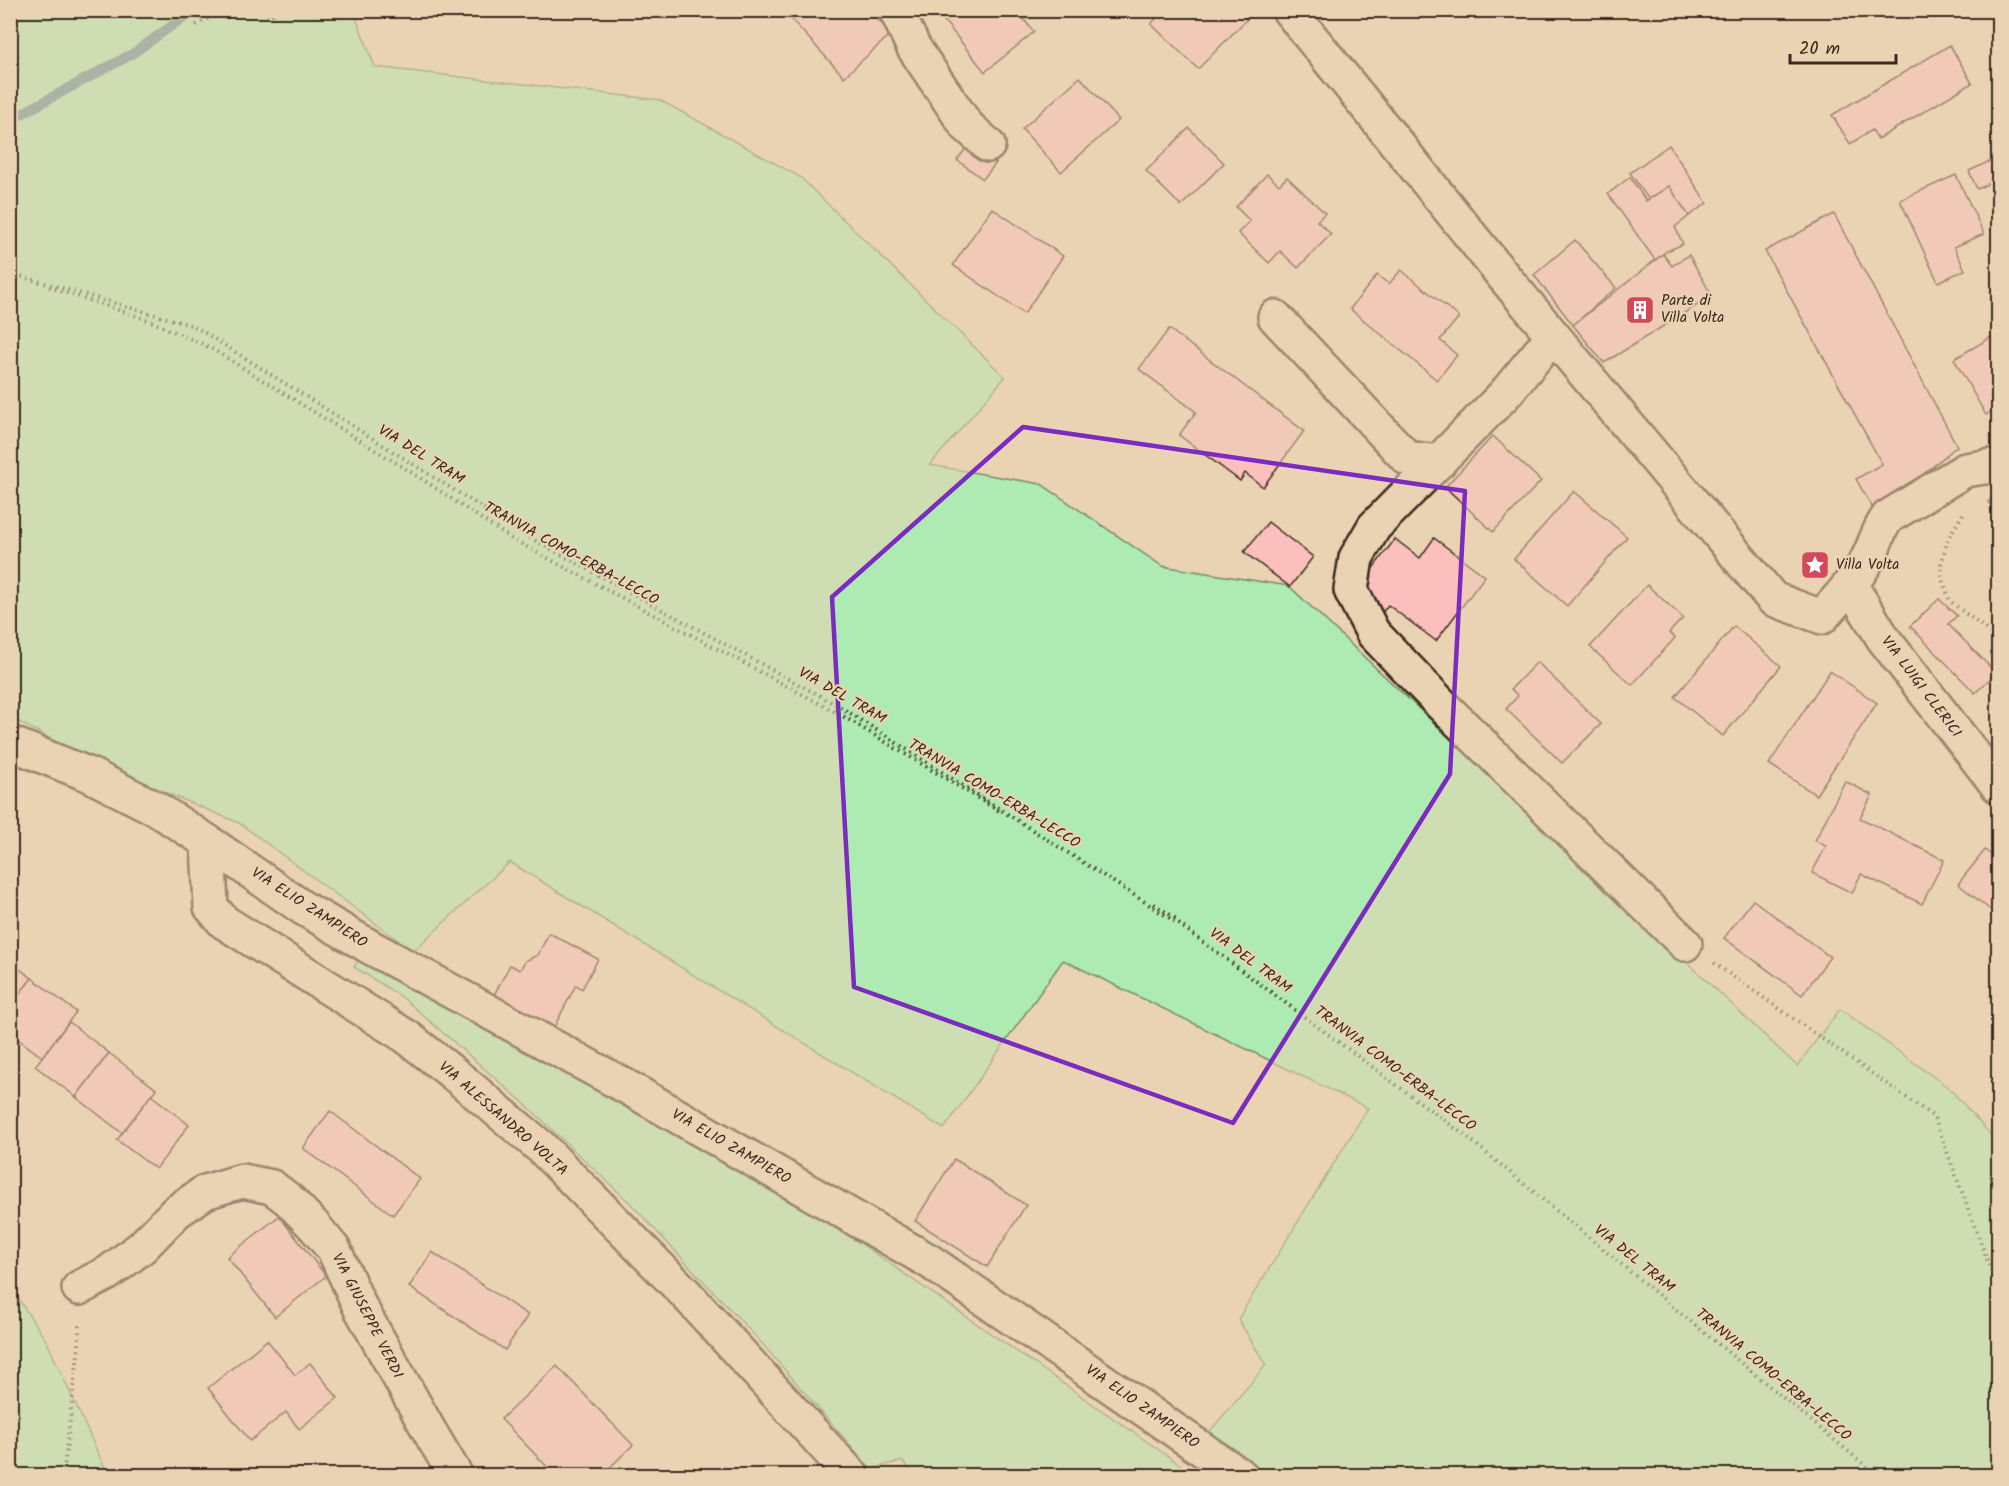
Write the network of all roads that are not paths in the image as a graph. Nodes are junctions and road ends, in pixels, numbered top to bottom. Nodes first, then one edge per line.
1 (896, 10) edge
2 (1289, 10) edge
3 (988, 146) dead end
4 (1275, 317) dead end
5 (1552, 336) junction
6 (1439, 462) junction
7 (1995, 466) edge
8 (1850, 584) junction
9 (10, 743) edge
10 (1998, 786) edge
11 (208, 842) junction
12 (1686, 944) road end
13 (79, 1288) road end
14 (456, 1476) edge
15 (852, 1476) edge
16 (1241, 1476) edge

1 - 3 street
2 - 5 street
4 - 6 street
5 - 6 street
5 - 8 street
6 - 12 street
7 - 8 street
8 - 10 street, VIA LUIGI CLERICI
9 - 11 street, VIA ELIO ZAMPIERO
11 - 15 street, VIA ALESSANDRO VOLTA
11 - 16 street, VIA ELIO ZAMPIERO
13 - 14 street, VIA GIUSEPPE VERDI

